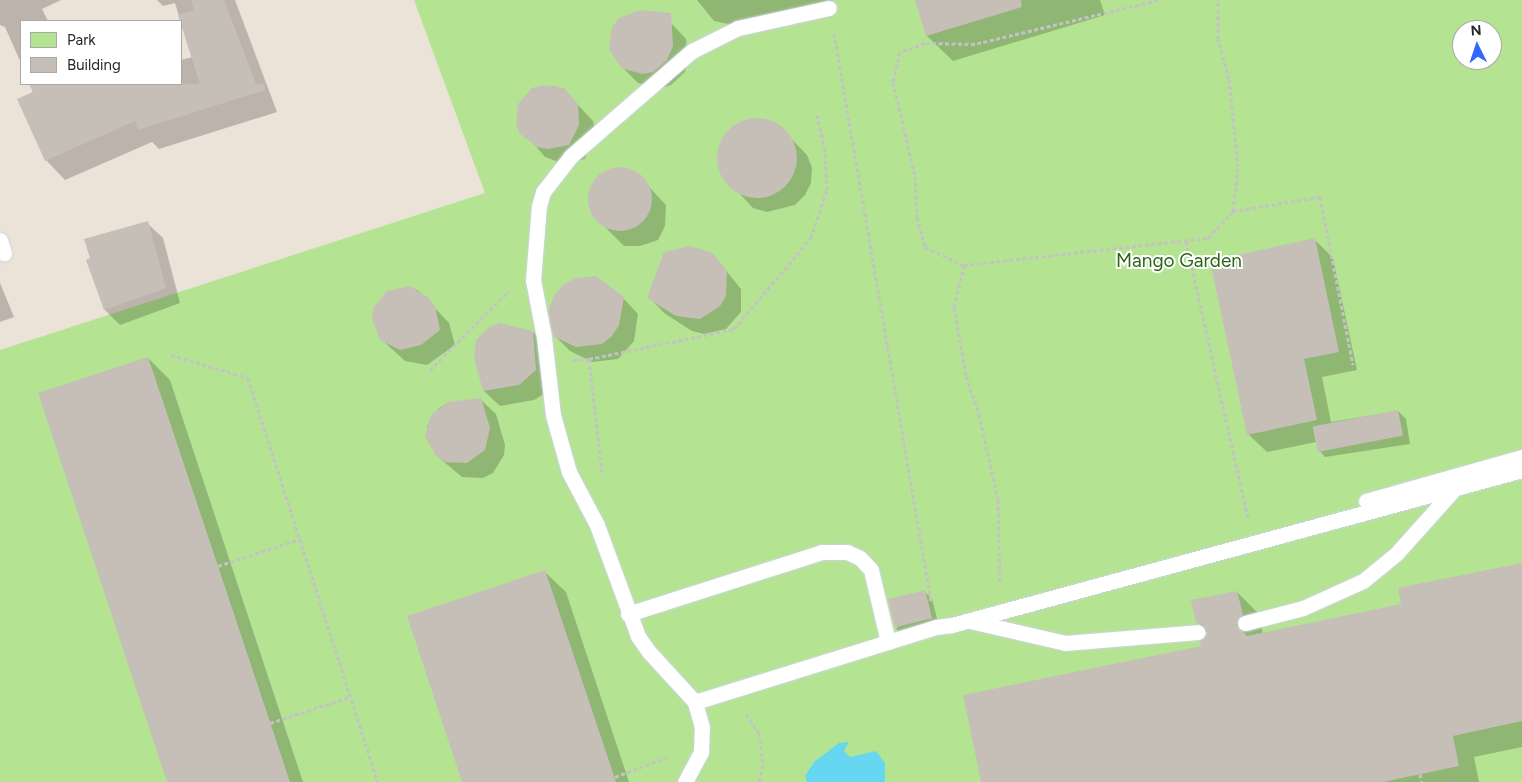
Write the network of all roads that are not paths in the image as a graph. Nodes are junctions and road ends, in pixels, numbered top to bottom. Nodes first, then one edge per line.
1 (829, 8) road end
2 (1522, 457) edge
3 (1522, 470) edge
4 (1456, 486) junction
5 (628, 614) junction
6 (966, 620) junction
7 (1245, 623) dead end
8 (936, 627) junction
9 (1198, 632) dead end
10 (888, 642) junction
11 (695, 702) junction
12 (685, 782) edge

1 - 5 lane
2 - 8 lane
3 - 4 lane
4 - 6 lane
4 - 7 lane
5 - 10 lane
5 - 11 lane
6 - 8 lane
6 - 9 lane
8 - 10 lane
10 - 11 lane
11 - 12 lane

